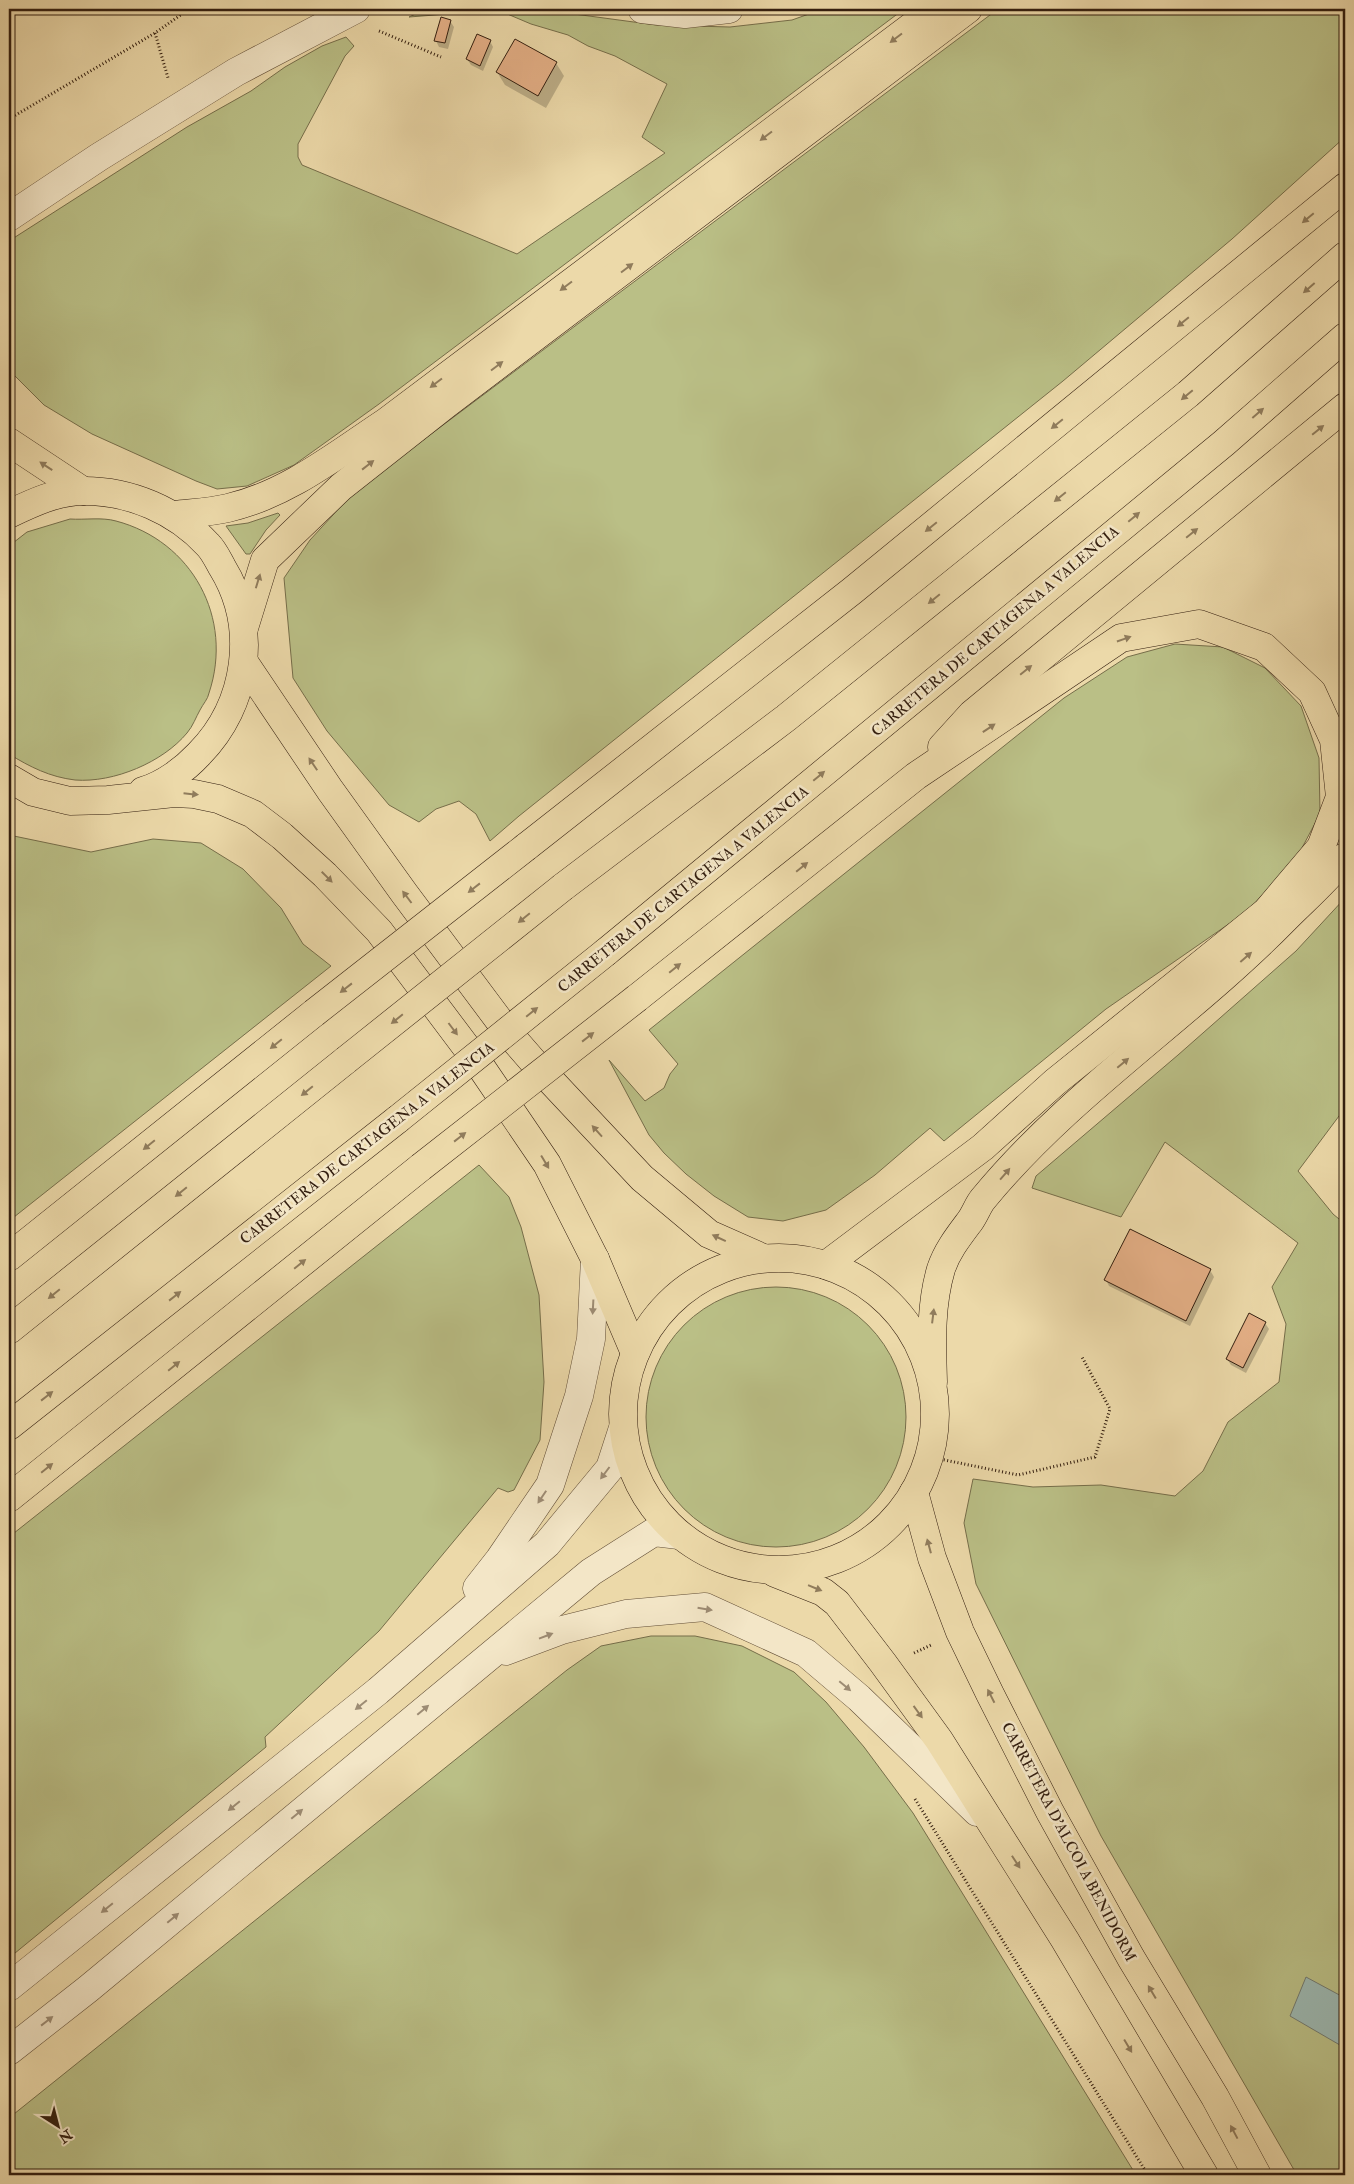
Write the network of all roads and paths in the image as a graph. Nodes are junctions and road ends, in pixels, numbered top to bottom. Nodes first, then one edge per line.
1 (189, 9) edge
2 (642, 9) edge
3 (729, 9) edge
4 (935, 9) edge
5 (968, 9) edge
6 (344, 15) edge
7 (155, 33) junction
8 (441, 57) dead end
9 (176, 109) junction
10 (9, 119) edge
11 (1343, 188) edge
12 (9, 217) edge
13 (1345, 256) edge
14 (1345, 337) edge
15 (1345, 407) edge
16 (9, 442) edge
17 (83, 491) junction
18 (9, 514) edge
19 (174, 515) junction
20 (244, 628) junction
21 (244, 662) junction
22 (916, 776) junction
23 (9, 778) edge
24 (21, 792) edge
25 (108, 800) junction
26 (1345, 857) edge
27 (9, 1257) edge
28 (763, 1258) junction
29 (595, 1259) junction
30 (826, 1265) junction
31 (9, 1330) edge
32 (635, 1353) junction
33 (1082, 1357) dead end
34 (933, 1382) junction
35 (9, 1426) edge
36 (623, 1428) junction
37 (930, 1458) junction
38 (914, 1492) junction
39 (9, 1498) edge
40 (679, 1535) junction
41 (769, 1570) junction
42 (439, 1638) junction
43 (484, 1660) junction
44 (910, 1791) dead end
45 (995, 1830) junction
46 (9, 1988) edge
47 (9, 2051) edge
48 (1148, 2175) edge
49 (1204, 2175) edge
50 (1258, 2175) edge

1 - 7 path
2 - 3 street
4 -> 19 main road
20 -> 5 main road
6 - 8 path
6 - 9 street
7 - 9 path
7 - 10 path
9 - 12 street
11 -> 27 main road, bridge
13 -> 31 main road, bridge
35 -> 14 main road, CARRETERA DE CARTAGENA A VALENCIA, bridge
22 -> 15 main road
17 -> 16 main road
17 - 18 main road
17 - 19 main road
19 - 20 main road
20 - 21 main road
21 - 25 main road
28 -> 21 main road
22 -> 30 main road
39 -> 22 main road, bridge
23 - 24 main road
24 - 25 main road
25 -> 29 main road
34 -> 26 main road
28 - 30 main road
28 - 32 main road
29 - 32 main road
29 -> 42 street
30 - 34 main road
32 - 36 main road
33 - 37 path
34 - 37 main road
36 - 40 main road
36 -> 42 street
37 - 38 main road
38 - 41 main road
50 -> 38 main road, CARRETERA D'ALCOI A BENIDORM
40 - 41 main road
40 - 43 street
41 -> 45 main road
42 -> 46 street
43 -> 45 street
47 -> 43 street
44 - 48 path
45 -> 49 main road

